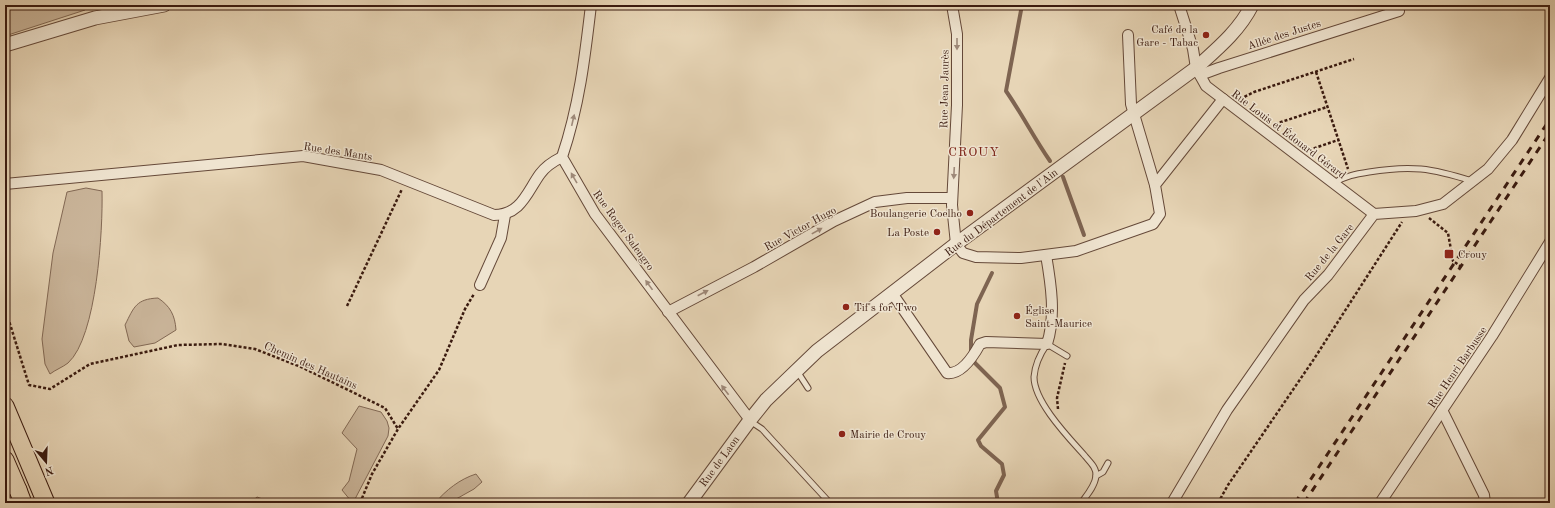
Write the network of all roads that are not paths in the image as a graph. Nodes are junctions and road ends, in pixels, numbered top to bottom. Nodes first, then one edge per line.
1 (164, 5) edge
2 (591, 5) edge
3 (952, 5) edge
4 (1179, 5) edge
5 (1252, 5) edge
6 (1399, 11) dead end
7 (1128, 35) dead end
8 (5, 45) edge
9 (1198, 72) junction
10 (1550, 78) edge
11 (1223, 98) junction
12 (1133, 114) junction
13 (562, 157) junction
14 (1472, 181) junction
15 (1334, 183) junction
16 (5, 184) edge
17 (1155, 185) junction
18 (952, 198) junction
19 (1374, 214) junction
20 (505, 215) junction
21 (1550, 242) edge
22 (956, 244) junction
23 (1046, 255) junction
24 (480, 285) road end
25 (892, 294) junction
26 (668, 312) junction
27 (1047, 344) junction
28 (1067, 356) road end
29 (796, 370) junction
30 (808, 388) dead end
31 (5, 406) edge
32 (1442, 410) junction
33 (750, 420) junction
34 (5, 460) edge
35 (1108, 463) dead end
36 (5, 472) edge
37 (1096, 476) junction
38 (20, 497) edge
39 (46, 503) edge
40 (688, 503) edge
41 (830, 503) edge
42 (1081, 503) edge
43 (1172, 503) edge
44 (1380, 503) edge
45 (1485, 503) edge

1 - 8 street
13 -> 2 street
3 -> 18 street, Rue Jean Jaurès
4 - 9 street
5 - 9 street, Rue du Département de l'Ain
6 - 9 street, Allée des Justes
7 - 12 street
9 - 11 street, Rue Louis et Édouard Gérard
9 - 12 street, Rue du Département de l'Ain
10 - 14 street
11 - 15 street, Rue Louis et Édouard Gérard
11 - 17 street
12 - 17 street
12 - 22 street, Rue du Département de l'Ain
13 - 20 street
26 -> 13 street, Rue Roger Salengro
14 - 15 lane
14 - 19 street
15 - 19 street, Rue Louis et Édouard Gérard
16 - 20 street, Rue des Mants
17 - 23 street
18 - 22 street, Rue Jean Jaurès
26 -> 18 street, Rue Victor Hugo
19 - 43 street, Rue de la Gare
20 - 24 street
21 - 32 street, Rue Henri Barbusse
22 - 23 street
22 - 25 street, Rue du Département de l'Ain
23 - 27 street
25 - 27 street
25 - 29 street, Rue du Département de l'Ain
33 -> 26 street, Rue Roger Salengro
27 - 28 lane
27 - 37 lane
29 - 30 lane
29 - 33 street, Rue du Département de l'Ain
31 - 39 main road
32 - 44 street, Rue Henri Barbusse
32 - 45 street
33 - 40 street, Rue de Laon
33 - 41 lane
34 - 38 main road
35 - 37 lane
36 - 38 main road
37 - 42 lane

